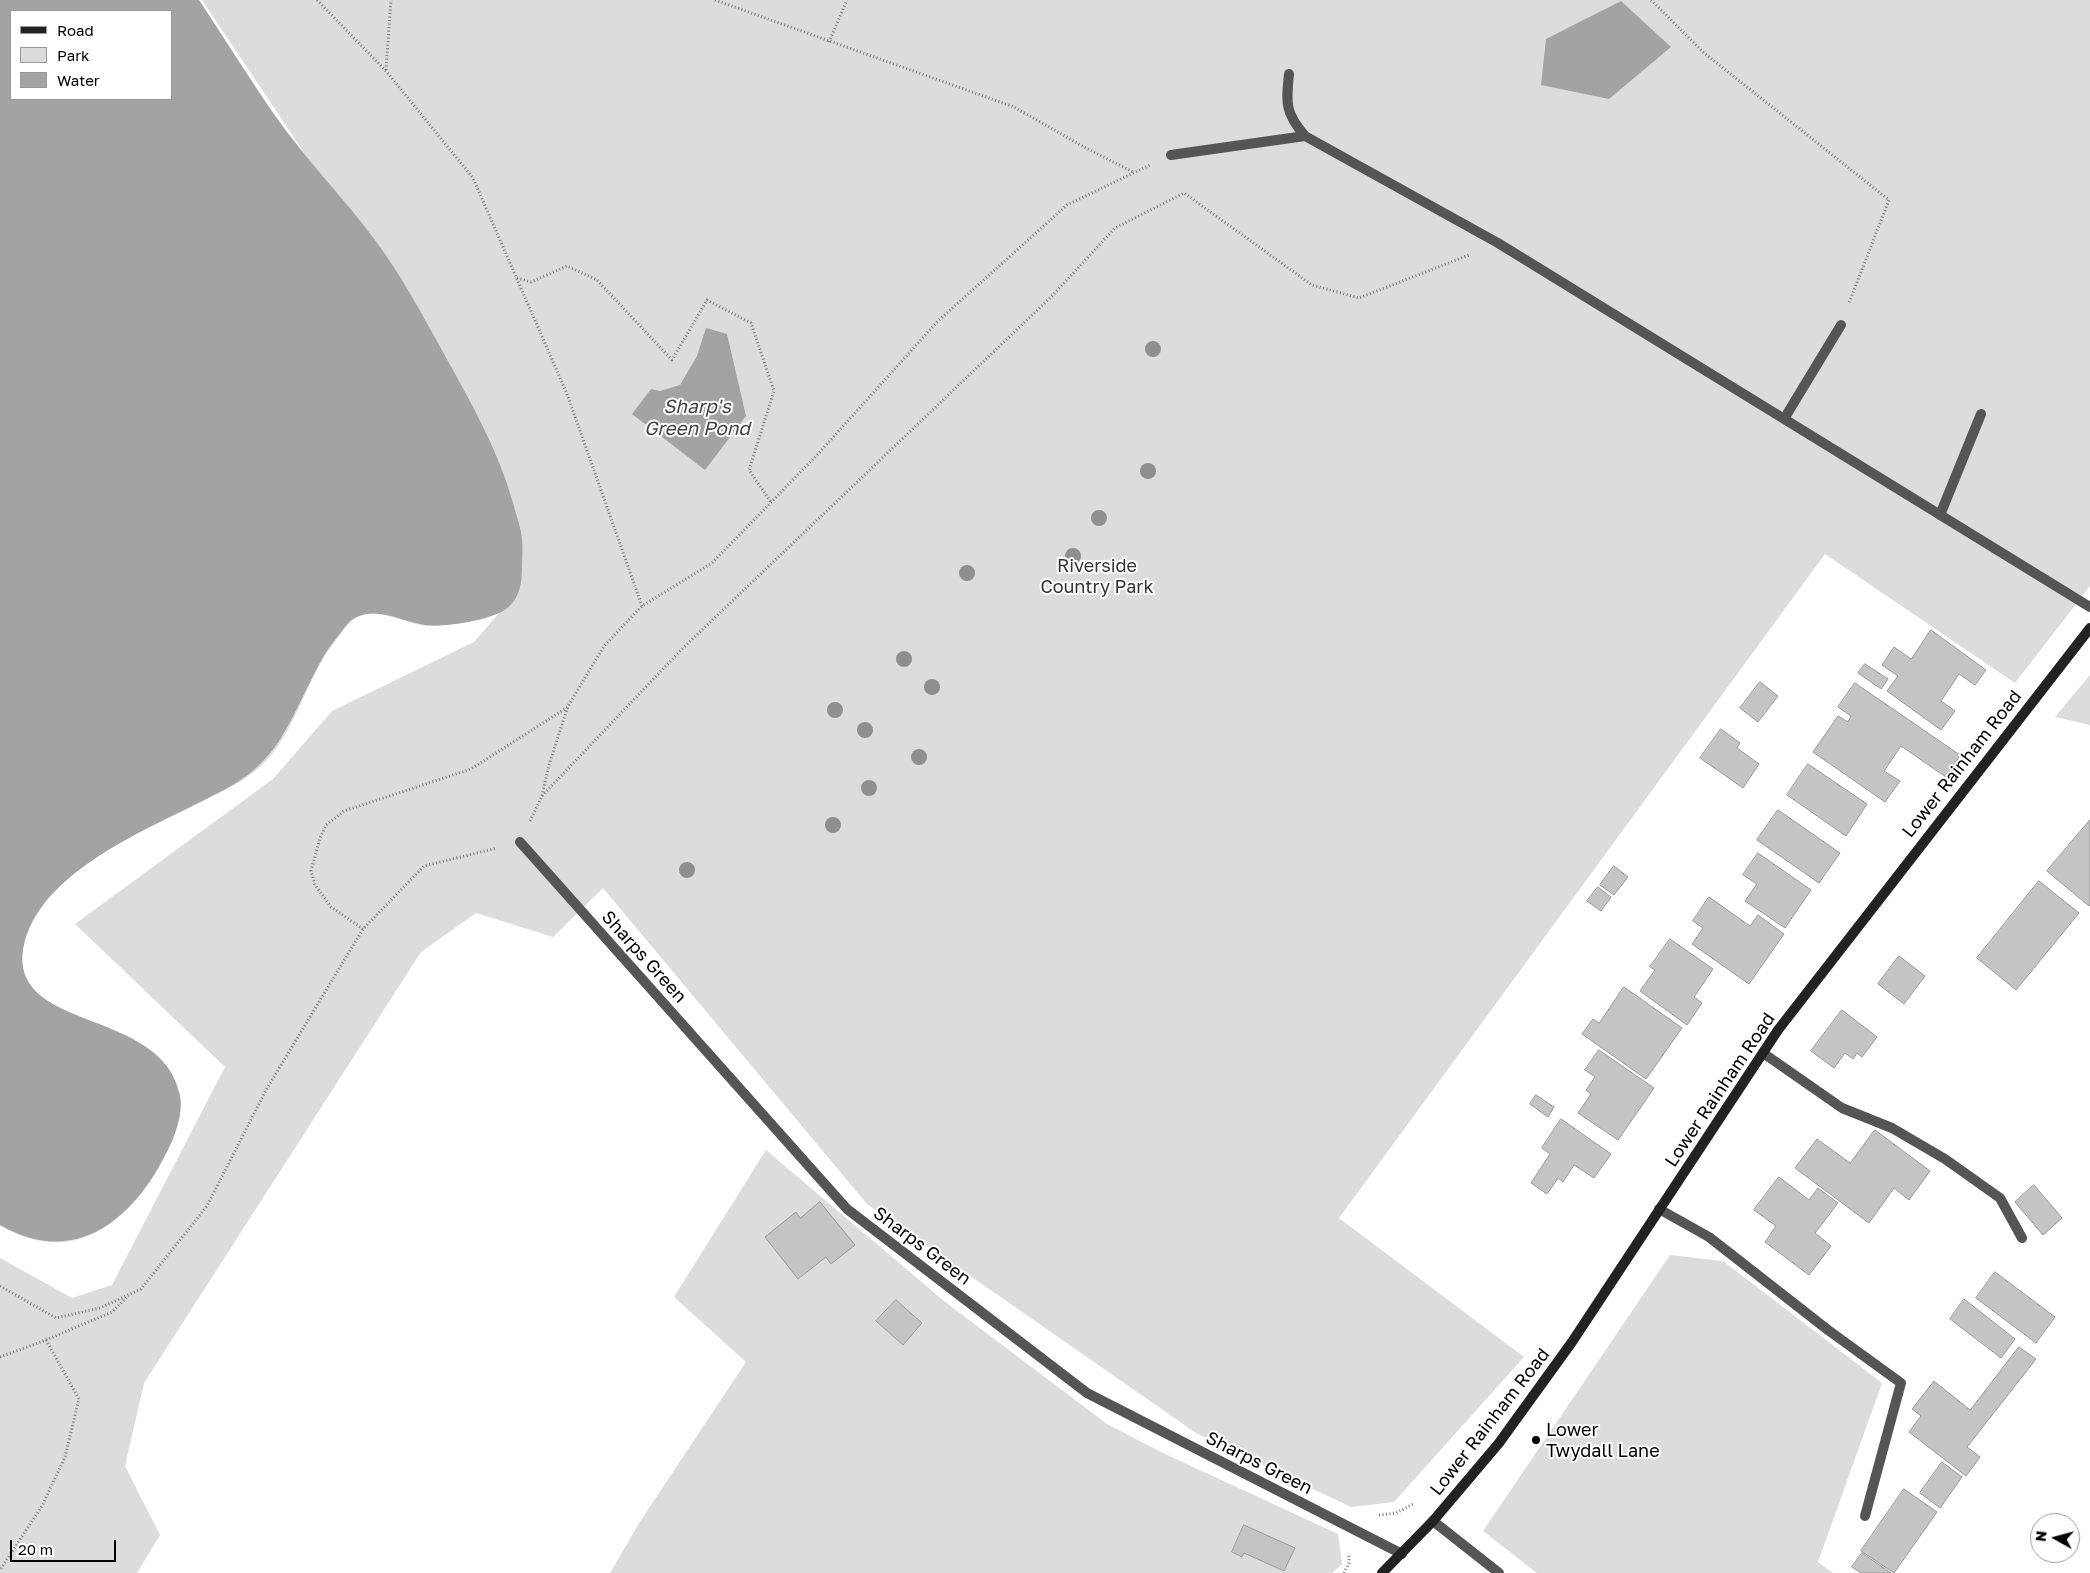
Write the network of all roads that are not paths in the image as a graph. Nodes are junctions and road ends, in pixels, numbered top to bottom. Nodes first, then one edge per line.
1 (1289, 74) dead end
2 (1305, 136) junction
3 (1171, 155) dead end
4 (1841, 325) road end
5 (1981, 414) dead end
6 (1784, 419) junction
7 (1940, 515) junction
8 (2090, 608) edge
9 (2090, 628) edge
10 (520, 842) road end
11 (1763, 1053) junction
12 (1659, 1209) junction
13 (2022, 1238) dead end
14 (1865, 1516) dead end
15 (1433, 1520) junction
16 (1402, 1554) junction
17 (1382, 1573) edge
18 (1499, 1573) edge

1 - 2 street
2 - 3 street
2 - 6 street
4 - 6 street
5 - 7 street
6 - 7 street
7 - 8 street
9 - 11 main road, Lower Rainham Road
10 - 16 street, Sharps Green
11 - 12 main road, Lower Rainham Road
11 - 13 street
12 - 14 street
12 - 15 main road, Lower Rainham Road
15 - 16 main road, Lower Rainham Road
15 - 18 street
16 - 17 main road, Lower Rainham Road

